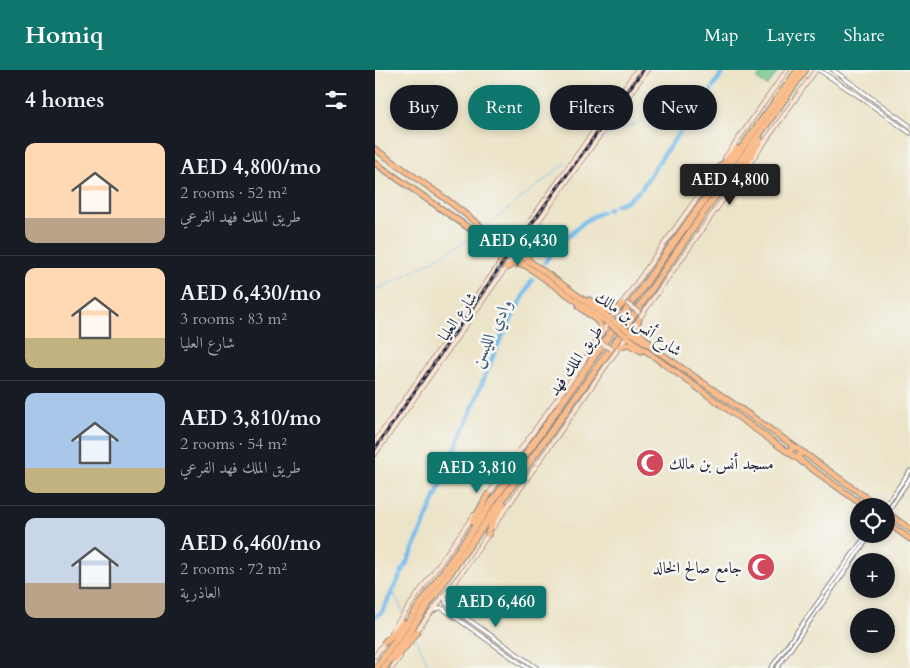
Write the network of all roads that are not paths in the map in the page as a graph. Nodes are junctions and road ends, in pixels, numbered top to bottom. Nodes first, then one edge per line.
1 (637, 70) edge
2 (647, 70) edge
3 (787, 70) edge
4 (797, 70) edge
5 (805, 70) edge
6 (810, 70) edge
7 (818, 70) edge
8 (833, 70) edge
9 (788, 90) junction
10 (770, 120) junction
11 (910, 126) edge
12 (756, 127) junction
13 (910, 133) edge
14 (375, 152) edge
15 (375, 163) edge
16 (714, 174) junction
17 (415, 177) junction
18 (411, 187) junction
19 (732, 187) junction
20 (525, 241) junction
21 (495, 246) junction
22 (509, 250) junction
23 (517, 252) junction
24 (513, 257) junction
25 (531, 262) junction
26 (500, 264) junction
27 (526, 266) junction
28 (506, 268) junction
29 (577, 299) junction
30 (625, 304) junction
31 (647, 309) junction
32 (639, 319) junction
33 (610, 321) junction
34 (601, 334) junction
35 (628, 334) junction
36 (596, 343) junction
37 (619, 347) junction
38 (613, 356) junction
39 (664, 356) junction
40 (659, 361) junction
41 (375, 442) edge
42 (792, 445) junction
43 (786, 451) junction
44 (375, 454) edge
45 (804, 454) junction
46 (802, 462) junction
47 (910, 471) edge
48 (910, 478) edge
49 (514, 483) junction
50 (489, 495) junction
51 (853, 498) edge
52 (867, 498) edge
53 (893, 498) edge
54 (894, 498) edge
55 (895, 518) edge
56 (895, 528) edge
57 (910, 529) edge
58 (487, 534) junction
59 (910, 539) edge
60 (864, 543) edge
61 (856, 553) edge
62 (456, 554) junction
63 (850, 561) edge
64 (850, 562) edge
65 (445, 594) junction
66 (424, 599) junction
67 (452, 608) junction
68 (448, 612) junction
69 (431, 613) junction
70 (417, 632) junction
71 (385, 642) junction
72 (375, 656) edge
73 (376, 668) edge
74 (384, 668) edge
75 (388, 668) edge
76 (392, 668) edge
77 (527, 668) edge
78 (537, 668) edge
79 (771, 668) edge
80 (777, 668) edge

1 - 22 main road, شارع العليا
2 - 20 main road, شارع العليا
3 - 16 main road
4 - 9 highway
5 - 9 highway, طريق الملك فهد
6 - 9 highway
7 - 13 street
7 - 19 main road
8 - 11 street
9 - 10 highway, طريق الملك فهد
9 - 12 highway, طريق الملك فهد
10 - 19 highway
10 - 49 highway, طريق الملك فهد
12 - 16 highway
12 - 62 highway, طريق الملك فهد
14 - 17 main road, شارع أنس بن مالك
15 - 18 main road
16 - 30 main road
17 - 18 main road
17 - 22 main road, شارع أنس بن مالك
18 - 21 main road
19 - 31 main road
20 - 23 main road, شارع العليا
20 - 25 main road
21 - 22 main road
21 - 26 main road
22 - 23 main road, شارع أنس بن مالك
22 - 24 main road
22 - 26 main road, شارع العليا
23 - 24 main road, شارع العليا
23 - 25 main road, شارع أنس بن مالك
24 - 27 main road
24 - 28 main road, شارع العليا
25 - 29 main road, شارع أنس بن مالك
26 - 41 main road, شارع العليا
27 - 28 main road
27 - 29 main road
28 - 44 main road, شارع العليا
29 - 30 main road
29 - 33 main road, شارع أنس بن مالك
29 - 34 main road
30 - 31 main road, bridge
30 - 33 main road
31 - 32 main road
32 - 35 main road
32 - 39 main road
33 - 34 main road
33 - 35 main road, شارع أنس بن مالك, bridge
34 - 36 main road
35 - 37 main road
35 - 39 main road, شارع أنس بن مالك
35 - 40 main road, شارع أنس بن مالك
36 - 38 main road, bridge
36 - 50 main road
37 - 38 main road
37 - 40 main road
38 - 58 main road
39 - 42 main road, شارع أنس بن مالك
40 - 43 main road, شارع أنس بن مالك
42 - 43 main road
42 - 45 main road, شارع أنس بن مالك
43 - 46 main road, شارع أنس بن مالك
45 - 46 main road
45 - 52 main road, شارع أنس بن مالك
46 - 51 main road, شارع أنس بن مالك
47 - 53 street
48 - 54 street
49 - 58 highway
49 - 74 highway, طريق الملك فهد
50 - 62 highway
50 - 71 main road
55 - 57 main road
56 - 59 main road
58 - 65 main road
60 - 61 street
62 - 66 highway, طريق الملك فهد
63 - 79 street
64 - 80 street
65 - 67 street
65 - 69 main road
66 - 71 highway
66 - 73 highway, طريق الملك فهد
67 - 68 street
67 - 78 street
68 - 69 street
68 - 77 street
69 - 70 main road
70 - 75 highway
70 - 76 main road
71 - 72 main road

